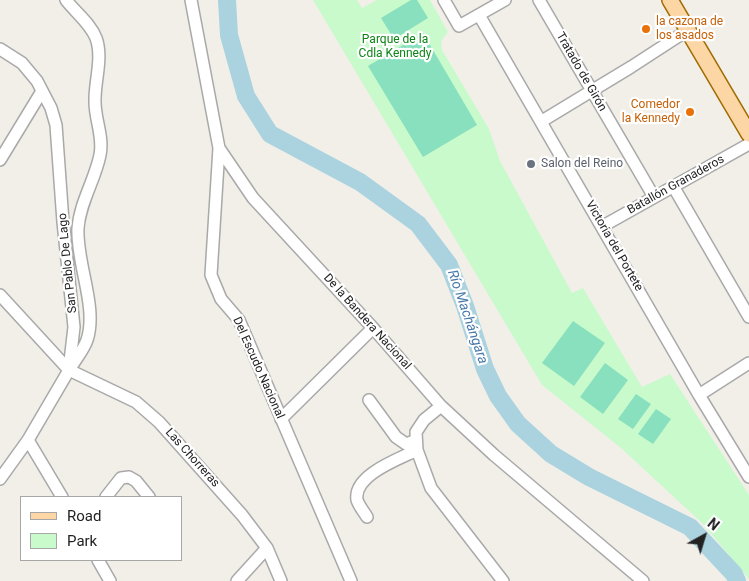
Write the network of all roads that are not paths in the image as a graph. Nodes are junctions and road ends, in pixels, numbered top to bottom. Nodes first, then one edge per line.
1 (66, 0) edge
2 (191, 0) edge
3 (444, 0) edge
4 (505, 0) edge
5 (539, 0) edge
6 (670, 0) edge
7 (479, 15) junction
8 (688, 30) junction
9 (0, 49) edge
10 (42, 91) junction
11 (592, 91) junction
12 (542, 121) junction
13 (749, 134) edge
14 (749, 144) edge
15 (219, 148) junction
16 (0, 160) edge
17 (673, 186) junction
18 (654, 197) junction
19 (603, 226) junction
20 (0, 295) edge
21 (749, 317) edge
22 (373, 328) junction
23 (749, 363) edge
24 (69, 370) junction
25 (699, 394) junction
26 (369, 400) dead end
27 (440, 406) junction
28 (281, 419) junction
29 (28, 440) junction
30 (417, 445) junction
31 (749, 477) edge
32 (0, 479) edge
33 (61, 496) edge
34 (107, 496) edge
35 (148, 496) edge
36 (367, 517) dead end
37 (267, 548) junction
38 (99, 561) edge
39 (110, 581) edge
40 (237, 581) edge
41 (281, 581) edge
42 (351, 581) edge
43 (503, 581) edge
44 (643, 581) edge

1 - 24 street
2 - 15 street, De la Bandera Nacional
3 - 7 street
4 - 7 street
5 - 11 street, Tratado de Girón
6 - 8 main road
7 - 12 street, Victoria del Portete
8 - 11 street
8 - 13 main road
9 - 10 street, San Pablo De Lago
10 - 16 street
10 - 24 street, San Pablo De Lago
11 - 12 street
11 - 18 street, Tratado de Girón
12 - 19 street, Victoria del Portete
14 - 17 street, Batallón Granaderos
15 - 22 street, De la Bandera Nacional
15 - 28 street, Del Escudo Nacional
17 - 18 street, Batallón Granaderos
17 - 21 street
18 - 19 street, Batallón Granaderos
19 - 25 street, Victoria del Portete
20 - 24 street
22 - 27 street, De la Bandera Nacional
22 - 28 street
23 - 25 street
24 - 29 street, San Pablo De Lago
24 - 37 street, Las Chorreras
25 - 31 street, Victoria del Portete
26 - 30 street
27 - 30 street
27 - 44 street, De la Bandera Nacional
28 - 42 street, Del Escudo Nacional
29 - 32 street, San Pablo De Lago
29 - 33 street
30 - 36 street
30 - 43 street
34 - 35 street
37 - 40 street
37 - 41 street, Las Chorreras
38 - 39 street

